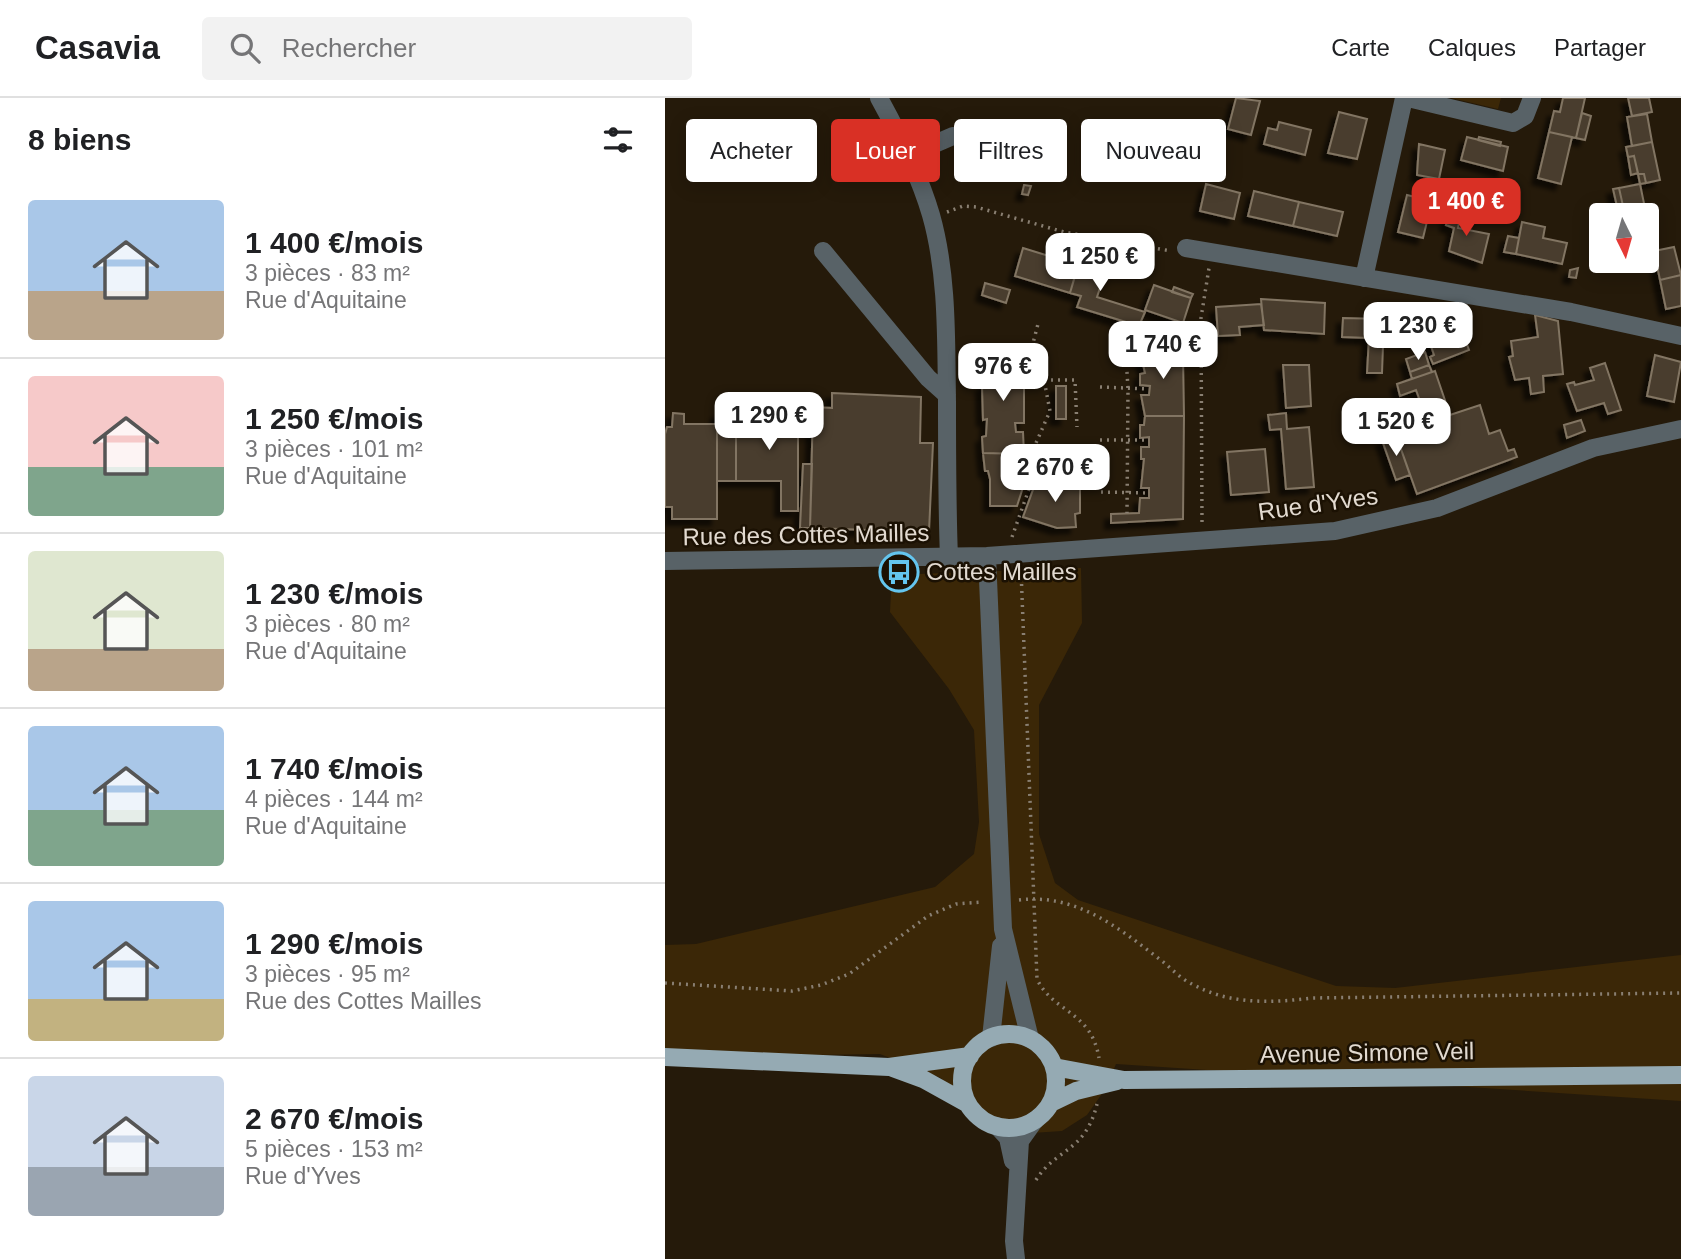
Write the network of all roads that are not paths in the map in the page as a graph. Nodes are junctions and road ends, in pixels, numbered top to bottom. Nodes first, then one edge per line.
1 (879, 98) edge
2 (1406, 98) edge
3 (1532, 98) edge
4 (890, 119) edge
5 (953, 136) dead end
6 (940, 142) edge
7 (919, 182) edge
8 (1186, 248) road end
9 (823, 251) dead end
10 (1364, 278) junction
11 (1681, 337) edge
12 (947, 395) junction
13 (1681, 429) edge
14 (988, 556) junction
15 (949, 558) junction
16 (665, 561) edge
17 (1003, 929) junction
18 (991, 1038) junction
19 (1030, 1039) junction
20 (970, 1056) junction
21 (665, 1057) edge
22 (889, 1067) junction
23 (1054, 1067) junction
24 (1681, 1074) edge
25 (1101, 1081) junction
26 (1051, 1103) junction
27 (968, 1104) junction
28 (1035, 1120) junction
29 (997, 1126) junction
30 (1017, 1178) junction
31 (1016, 1259) edge

1 - 4 street
2 - 3 street
2 - 10 street
5 - 6 street
7 - 12 street
8 - 10 street
9 - 12 street
10 - 11 street
12 - 15 street
13 - 14 street, Rue d'Yves
14 - 15 street, Rue d'Yves
14 - 17 street
15 - 16 street, Rue des Cottes Mailles
17 - 18 street
17 - 19 street
18 - 19 main road
18 - 20 main road
19 - 23 main road
20 - 22 main road
20 - 27 main road
21 - 22 main road
22 - 27 main road
23 - 25 main road
23 - 26 main road
24 - 25 main road, Avenue Simone Veil
25 - 26 main road, Avenue Simone Veil
26 - 28 main road
27 - 29 main road
28 - 29 main road
28 - 30 street
29 - 30 street
30 - 31 street

